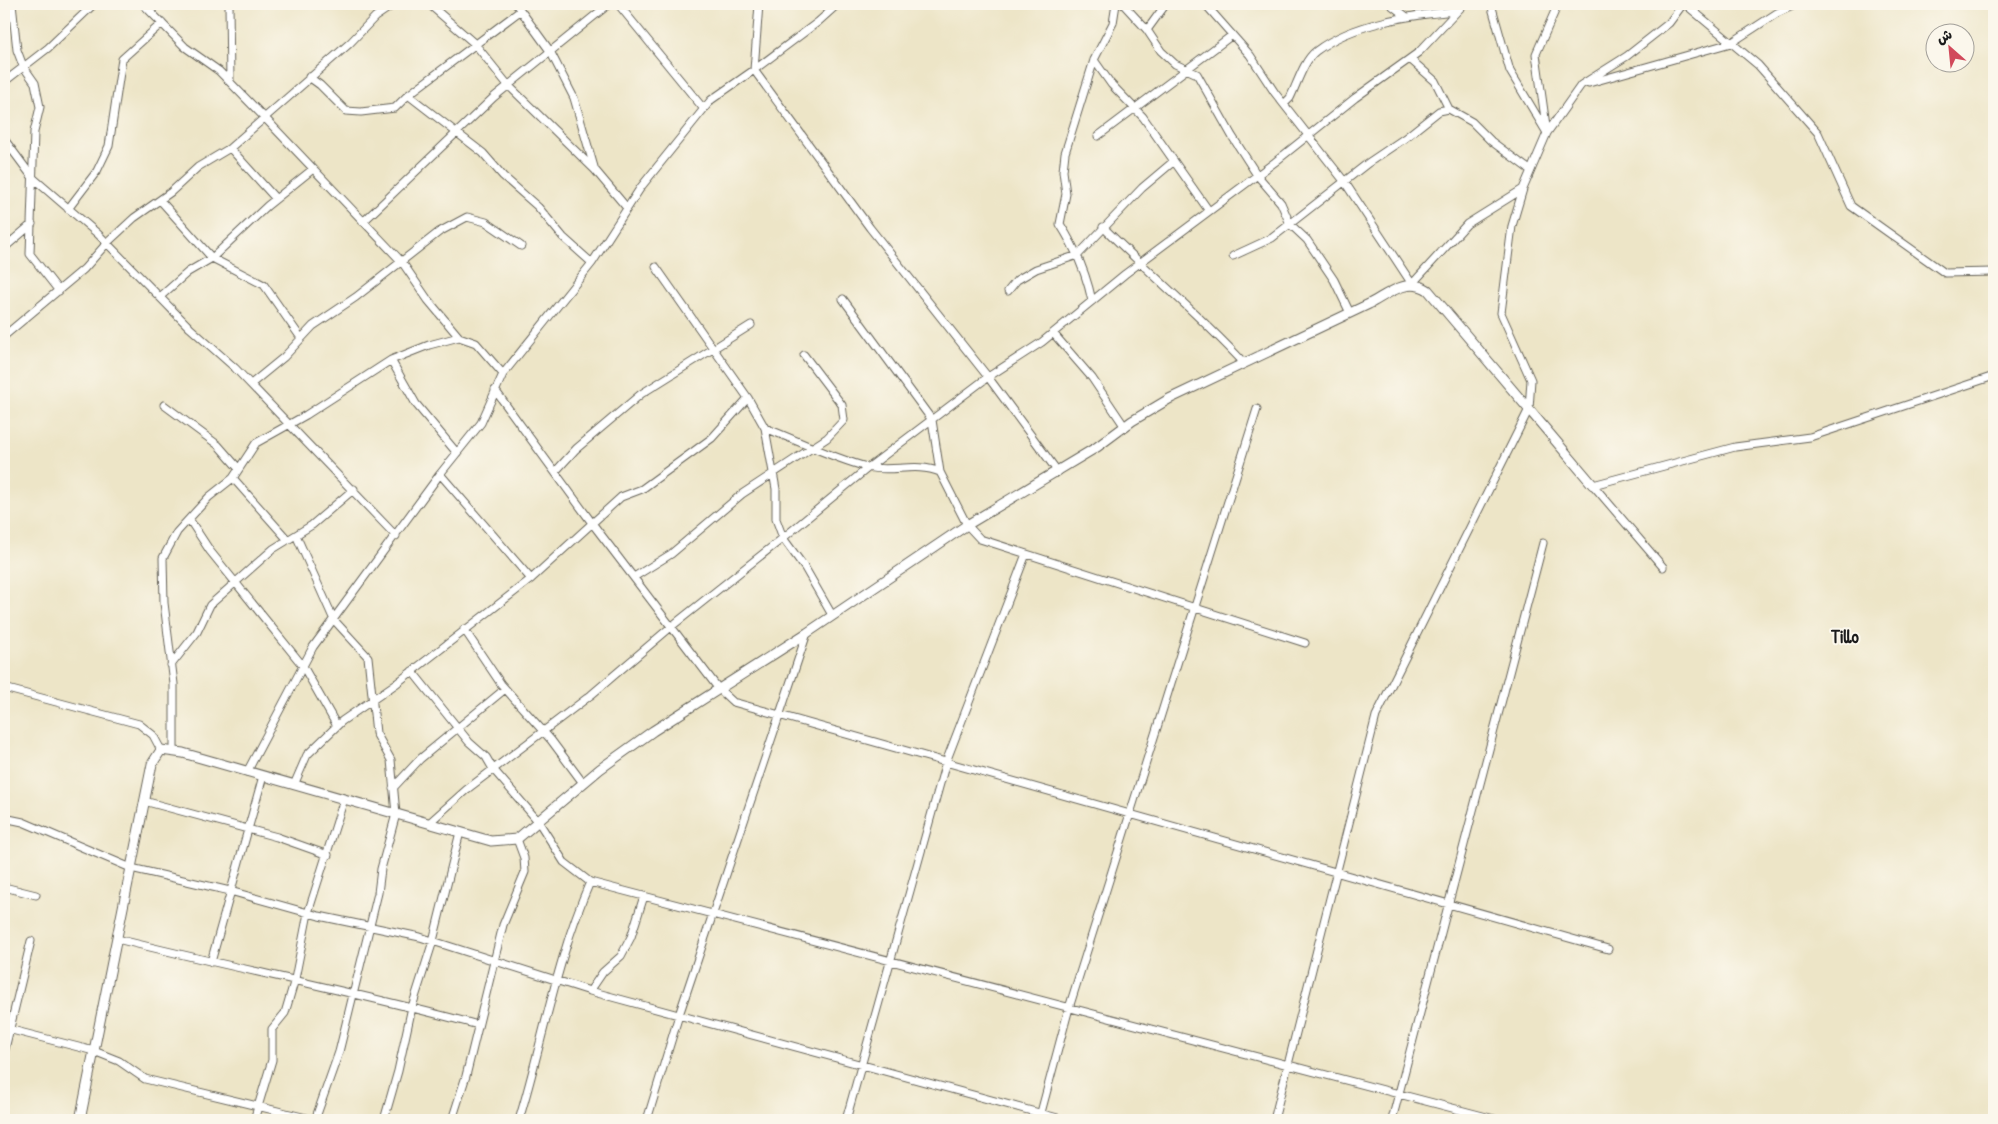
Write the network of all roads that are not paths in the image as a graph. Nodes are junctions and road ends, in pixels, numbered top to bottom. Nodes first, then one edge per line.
1 (12, 4) edge
2 (94, 4) edge
3 (143, 4) edge
4 (229, 4) edge
5 (394, 4) edge
6 (430, 4) edge
7 (609, 4) edge
8 (618, 4) edge
9 (759, 4) edge
10 (838, 4) edge
11 (1116, 4) edge
12 (1123, 4) edge
13 (1166, 4) edge
14 (1205, 4) edge
15 (1390, 4) edge
16 (1464, 4) edge
17 (1491, 4) edge
18 (1558, 4) edge
19 (1684, 4) edge
20 (1797, 4) edge
21 (518, 7) edge
22 (1456, 11) junction
23 (1407, 17) junction
24 (162, 24) junction
25 (1146, 30) junction
26 (1232, 36) junction
27 (1731, 43) junction
28 (475, 44) junction
29 (550, 52) junction
30 (1410, 59) junction
31 (1094, 60) junction
32 (23, 66) junction
33 (1186, 69) junction
34 (754, 70) junction
35 (309, 78) junction
36 (4, 82) edge
37 (230, 82) junction
38 (1581, 85) junction
39 (508, 86) junction
40 (408, 96) junction
41 (1284, 104) junction
42 (703, 108) junction
43 (1134, 108) junction
44 (1449, 108) junction
45 (264, 116) junction
46 (456, 133) junction
47 (1547, 133) junction
48 (1308, 135) junction
49 (1098, 136) dead end
50 (4, 139) edge
51 (230, 148) junction
52 (1174, 161) junction
53 (313, 169) junction
54 (595, 170) junction
55 (1530, 170) junction
56 (1257, 175) junction
57 (33, 178) junction
58 (1344, 181) junction
59 (1522, 189) junction
60 (276, 198) junction
61 (160, 200) junction
62 (627, 208) junction
63 (68, 209) junction
64 (1209, 211) junction
65 (363, 222) junction
66 (32, 224) junction
67 (1290, 224) junction
68 (1103, 227) junction
69 (4, 237) edge
70 (107, 243) junction
71 (6, 246) edge
72 (521, 246) dead end
73 (1078, 254) junction
74 (1234, 256) dead end
75 (212, 258) junction
76 (402, 262) junction
77 (592, 262) junction
78 (1140, 264) junction
79 (656, 267) dead end
80 (1994, 272) edge
81 (1412, 284) junction
82 (59, 291) junction
83 (1008, 291) dead end
84 (161, 296) junction
85 (843, 300) dead end
86 (1092, 301) junction
87 (1350, 313) junction
88 (751, 325) dead end
89 (1054, 333) junction
90 (4, 336) edge
91 (459, 337) junction
92 (301, 338) junction
93 (714, 348) junction
94 (804, 355) dead end
95 (390, 360) junction
96 (1244, 363) junction
97 (503, 374) junction
98 (1994, 376) edge
99 (988, 377) junction
100 (251, 384) junction
101 (495, 390) junction
102 (748, 398) junction
103 (164, 405) dead end
104 (1257, 409) dead end
105 (1529, 409) junction
106 (932, 420) junction
107 (288, 424) junction
108 (1125, 427) junction
109 (765, 428) junction
110 (812, 446) junction
111 (457, 453) junction
112 (869, 467) junction
113 (239, 469) junction
114 (555, 472) junction
115 (773, 472) junction
116 (940, 472) junction
117 (1058, 472) junction
118 (440, 474) junction
119 (233, 478) junction
120 (1593, 485) junction
121 (354, 489) junction
122 (190, 519) junction
123 (592, 523) junction
124 (967, 526) junction
125 (296, 535) junction
126 (396, 536) junction
127 (784, 538) junction
128 (288, 540) junction
129 (1543, 543) dead end
130 (1026, 554) junction
131 (1663, 568) dead end
132 (634, 577) junction
133 (531, 579) junction
134 (236, 582) junction
135 (1195, 609) junction
136 (832, 615) junction
137 (334, 620) junction
138 (672, 626) junction
139 (464, 630) junction
140 (807, 633) junction
141 (1305, 643) dead end
142 (171, 665) junction
143 (303, 666) junction
144 (412, 670) junction
145 (4, 688) edge
146 (718, 688) junction
147 (505, 689) junction
148 (372, 700) junction
149 (780, 715) junction
150 (337, 726) junction
151 (458, 729) junction
152 (543, 732) junction
153 (161, 750) junction
154 (174, 752) junction
155 (946, 762) junction
156 (492, 770) junction
157 (247, 772) junction
158 (263, 776) junction
159 (583, 783) junction
160 (294, 785) junction
161 (394, 788) junction
162 (344, 799) junction
163 (144, 801) junction
164 (396, 814) junction
165 (1130, 814) junction
166 (4, 818) edge
167 (538, 821) junction
168 (429, 823) junction
169 (247, 830) junction
170 (460, 832) junction
171 (517, 838) junction
172 (328, 854) junction
173 (131, 868) junction
174 (1337, 872) junction
175 (590, 882) junction
176 (4, 887) edge
177 (230, 891) junction
178 (36, 895) dead end
179 (644, 896) junction
180 (1449, 904) junction
181 (308, 913) junction
182 (712, 914) junction
183 (370, 926) junction
184 (116, 939) junction
185 (32, 941) dead end
186 (432, 941) junction
187 (1608, 949) dead end
188 (495, 960) junction
189 (891, 961) junction
190 (211, 962) junction
191 (295, 979) junction
192 (557, 980) junction
193 (590, 991) junction
194 (353, 992) junction
195 (412, 1007) junction
196 (1069, 1008) junction
197 (678, 1015) junction
198 (478, 1025) junction
199 (6, 1029) edge
200 (94, 1050) junction
201 (4, 1053) edge
202 (862, 1065) junction
203 (1288, 1065) junction
204 (1399, 1094) junction
205 (258, 1107) junction
206 (1040, 1117) edge
207 (80, 1120) edge
208 (254, 1120) edge
209 (315, 1120) edge
210 (384, 1120) edge
211 (452, 1120) edge
212 (519, 1120) edge
213 (647, 1120) edge
214 (846, 1120) edge
215 (1064, 1120) edge
216 (1274, 1120) edge
217 (1392, 1120) edge
218 (1498, 1120) edge

1 - 32 street
2 - 32 street
3 - 24 street
4 - 37 street
5 - 35 street
6 - 28 street
7 - 29 street
8 - 42 street
9 - 34 street
10 - 34 street
11 - 31 street
12 - 25 street
13 - 25 street
14 - 26 street
15 - 23 street
16 - 22 street
17 - 47 street
18 - 47 street
19 - 27 street
19 - 38 street
20 - 27 street
21 - 28 street
21 - 29 street
22 - 23 street
22 - 30 street
23 - 41 street
24 - 37 street
24 - 63 street
25 - 33 street
26 - 33 street
26 - 41 street
27 - 38 street
27 - 80 street
28 - 39 street
28 - 40 street
29 - 39 street
29 - 54 street
30 - 44 street
30 - 48 street
31 - 43 street
31 - 73 street
32 - 36 street
32 - 57 street
33 - 43 street
33 - 56 street
34 - 42 street
34 - 99 street
35 - 40 street
35 - 45 street
37 - 45 street
38 - 47 street
39 - 46 street
39 - 54 street
40 - 46 street
41 - 48 street
42 - 62 street
43 - 49 street
43 - 52 street
44 - 55 street
44 - 58 street
45 - 51 street
45 - 53 street
46 - 65 street
46 - 77 street
47 - 55 street
48 - 56 street
48 - 58 street
50 - 57 street
51 - 60 street
51 - 61 street
52 - 64 street
52 - 68 street
53 - 60 street
53 - 65 street
54 - 62 street
55 - 59 street
56 - 64 street
56 - 67 street
57 - 63 street
57 - 66 street
58 - 67 street
58 - 81 street
59 - 81 street
59 - 105 street
60 - 75 street
61 - 70 street
61 - 75 street
62 - 77 street
63 - 70 street
64 - 78 street
65 - 76 street
66 - 71 street
66 - 82 street
67 - 74 street
67 - 87 street
68 - 73 street
68 - 78 street
69 - 71 street
70 - 82 street
70 - 84 street
72 - 76 street
73 - 83 street
73 - 86 street
75 - 84 street
75 - 92 street
76 - 91 street
76 - 92 street
77 - 97 street
78 - 86 street
78 - 96 street
79 - 93 street
81 - 87 street
81 - 105 street
82 - 90 street
84 - 100 street
85 - 106 street
86 - 89 street
87 - 96 street
88 - 93 street
89 - 99 street
89 - 108 street
91 - 95 street
91 - 97 street
92 - 100 street
93 - 102 street
93 - 114 street
94 - 110 street
95 - 107 street
95 - 111 street
96 - 108 street
97 - 101 street
98 - 120 street
99 - 106 street
99 - 117 street
100 - 107 street
101 - 111 street
101 - 114 street
102 - 109 street
102 - 123 street
103 - 113 street
104 - 135 street
105 - 120 street
105 - 174 street
106 - 112 street
106 - 116 street
107 - 113 street
107 - 121 street
108 - 117 street
109 - 110 street
109 - 115 street
110 - 112 street
110 - 115 street
111 - 118 street
112 - 116 street
112 - 127 street
113 - 119 street
114 - 123 street
115 - 127 street
115 - 132 street
116 - 124 street
117 - 124 street
118 - 126 street
118 - 133 street
119 - 122 street
119 - 128 street
120 - 131 street
121 - 125 street
121 - 126 street
122 - 134 street
122 - 142 street
123 - 132 street
123 - 133 street
124 - 130 street
124 - 136 street
125 - 128 street
125 - 137 street
126 - 137 street
127 - 136 street
127 - 138 street
128 - 134 street
129 - 180 street
130 - 135 street
130 - 155 street
132 - 138 street
133 - 139 street
134 - 142 street
134 - 143 street
135 - 141 street
135 - 165 street
136 - 140 street
137 - 143 street
137 - 148 street
138 - 146 street
138 - 152 street
139 - 144 street
139 - 147 street
140 - 146 street
140 - 149 street
142 - 154 street
143 - 150 street
143 - 157 street
144 - 148 street
144 - 151 street
145 - 153 street
146 - 149 street
146 - 159 street
147 - 151 street
147 - 152 street
148 - 150 street
148 - 161 street
149 - 155 street
149 - 182 street
150 - 160 street
151 - 156 street
151 - 161 street
152 - 156 street
152 - 159 street
153 - 154 street
153 - 163 street
154 - 157 street
155 - 165 street
155 - 189 street
156 - 167 street
156 - 168 street
157 - 158 street
158 - 160 street
158 - 169 street
159 - 167 street
160 - 162 street
161 - 164 street
162 - 164 street
162 - 172 street
163 - 169 street
163 - 173 street
164 - 168 street
164 - 183 street
165 - 174 street
165 - 196 street
166 - 173 street
167 - 171 street
167 - 175 street
168 - 170 street
169 - 172 street
169 - 177 street
170 - 171 street
170 - 186 street
171 - 188 street
172 - 181 street
173 - 177 street
173 - 184 street
174 - 180 street
174 - 203 street
175 - 179 street
175 - 192 street
176 - 178 street
177 - 181 street
177 - 190 street
179 - 182 street
179 - 193 street
180 - 187 street
180 - 204 street
181 - 183 street
181 - 191 street
182 - 189 street
182 - 197 street
183 - 186 street
183 - 194 street
184 - 190 street
184 - 200 street
185 - 199 street
186 - 188 street
186 - 195 street
188 - 192 street
188 - 198 street
189 - 196 street
189 - 202 street
190 - 191 street
191 - 194 street
191 - 205 street
192 - 193 street
192 - 212 street
193 - 197 street
194 - 195 street
194 - 209 street
195 - 198 street
195 - 210 street
196 - 203 street
196 - 206 street
197 - 202 street
197 - 213 street
198 - 211 street
199 - 200 street
199 - 201 street
200 - 205 street
200 - 207 street
202 - 206 street
202 - 214 street
203 - 204 street
203 - 216 street
204 - 217 street
204 - 218 street
205 - 208 street
205 - 209 street
206 - 215 street

